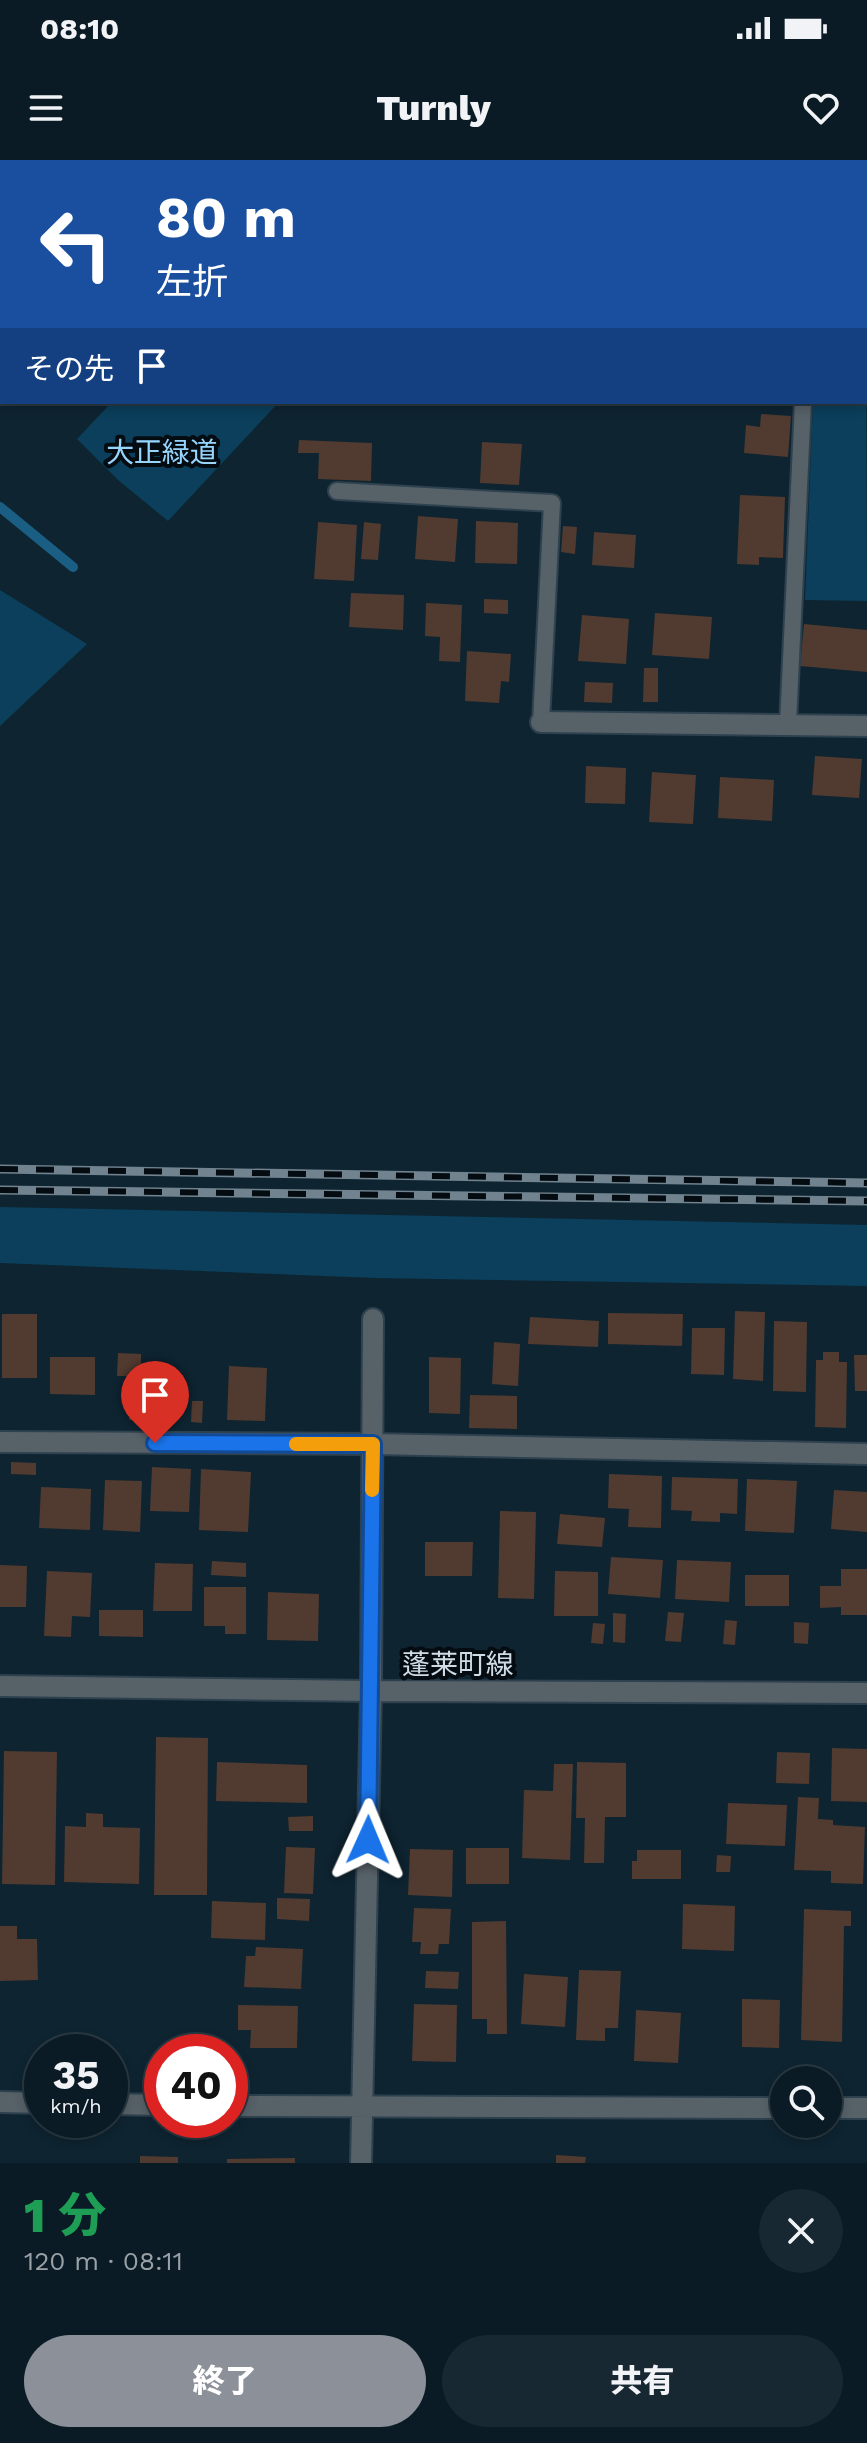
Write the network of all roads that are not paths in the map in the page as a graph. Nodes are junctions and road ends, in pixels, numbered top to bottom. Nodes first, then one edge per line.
1 (803, 404) edge
2 (337, 491) dead end
3 (541, 722) joint
4 (788, 724) junction
5 (867, 726) edge
6 (373, 1319) dead end
7 (0, 1442) edge
8 (373, 1444) junction
9 (867, 1454) edge
10 (0, 1686) edge
11 (371, 1691) junction
12 (867, 1693) edge
13 (0, 2102) edge
14 (24, 2103) edge
15 (248, 2106) edge
16 (362, 2108) junction
17 (770, 2108) edge
18 (842, 2108) edge
19 (867, 2108) edge
20 (361, 2163) edge

1 - 4 lane
2 - 3 lane
3 - 4 street
4 - 5 street
6 - 8 street
7 - 8 street
8 - 9 street
8 - 11 street
10 - 11 street, 蓬莱町線
11 - 12 street, 蓬莱町線
11 - 16 street
13 - 14 street
15 - 16 street
16 - 17 street
16 - 20 street
18 - 19 street

